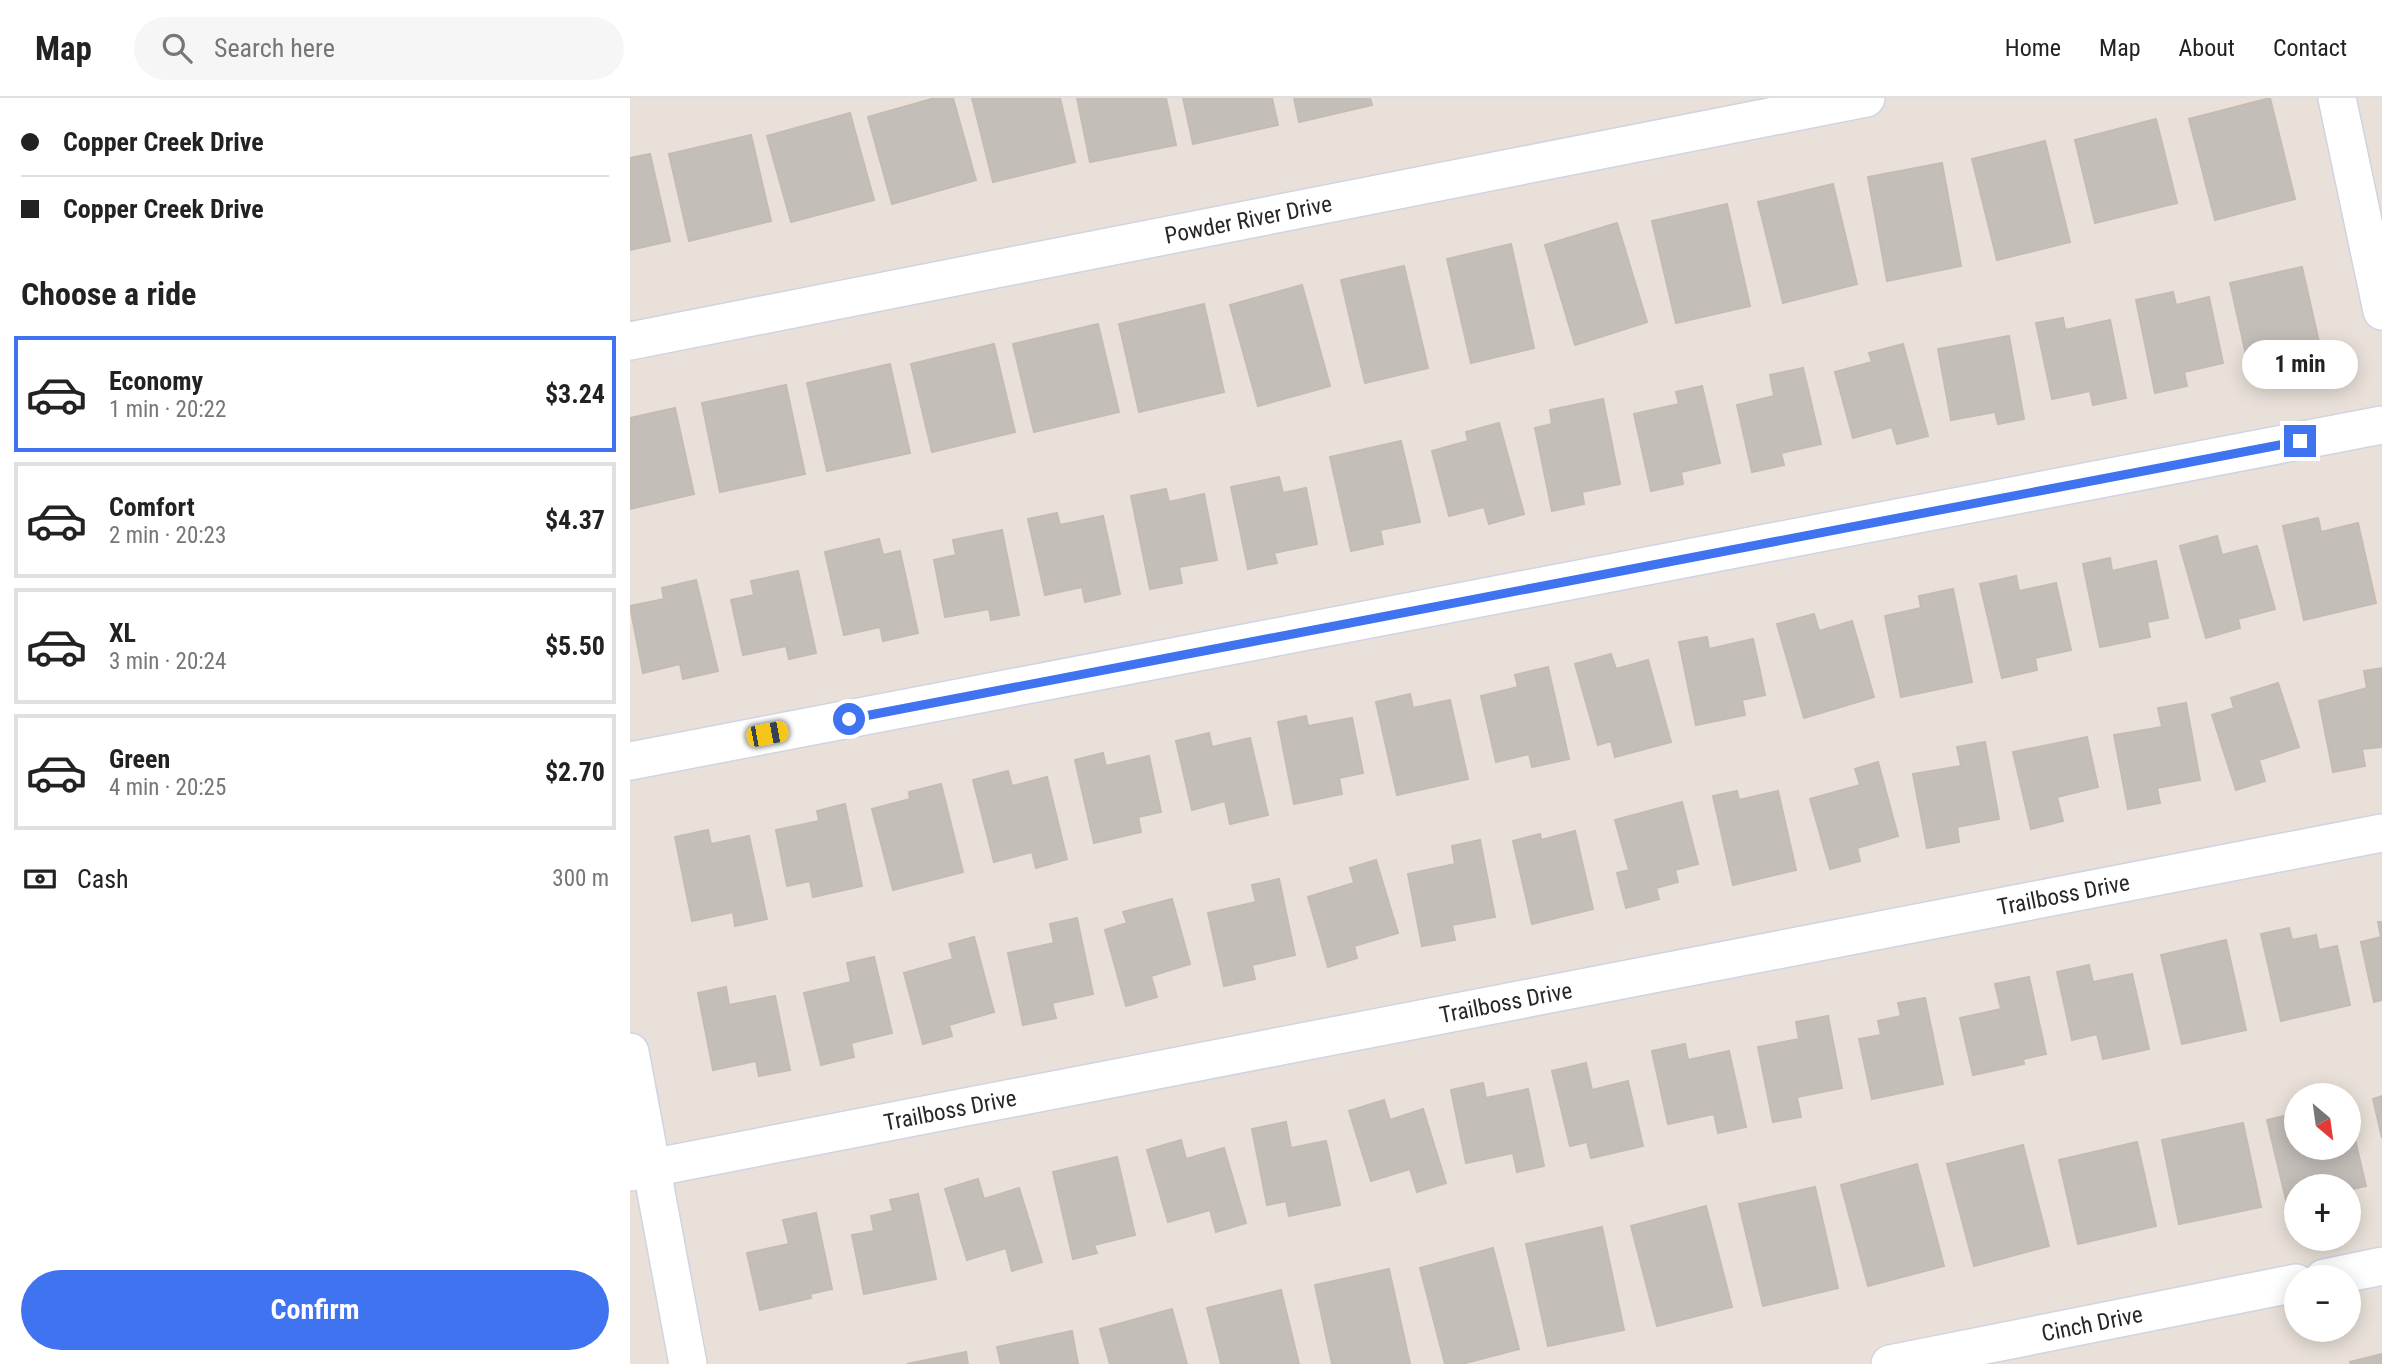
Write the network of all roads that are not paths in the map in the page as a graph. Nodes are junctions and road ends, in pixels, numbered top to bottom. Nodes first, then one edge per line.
1 (1866, 98) edge
2 (2337, 98) edge
3 (2382, 311) edge
4 (630, 341) edge
5 (2382, 425) edge
6 (630, 761) edge
7 (2382, 833) edge
8 (630, 1052) edge
9 (641, 1170) edge
10 (2382, 1266) edge
11 (2361, 1270) edge
12 (2284, 1285) edge
13 (688, 1364) edge
14 (1890, 1364) edge

1 - 4 street, Powder River Drive
2 - 3 street
5 - 6 street
7 - 9 street, Trailboss Drive
8 - 9 street
9 - 13 street
10 - 11 street
12 - 14 street, Cinch Drive

